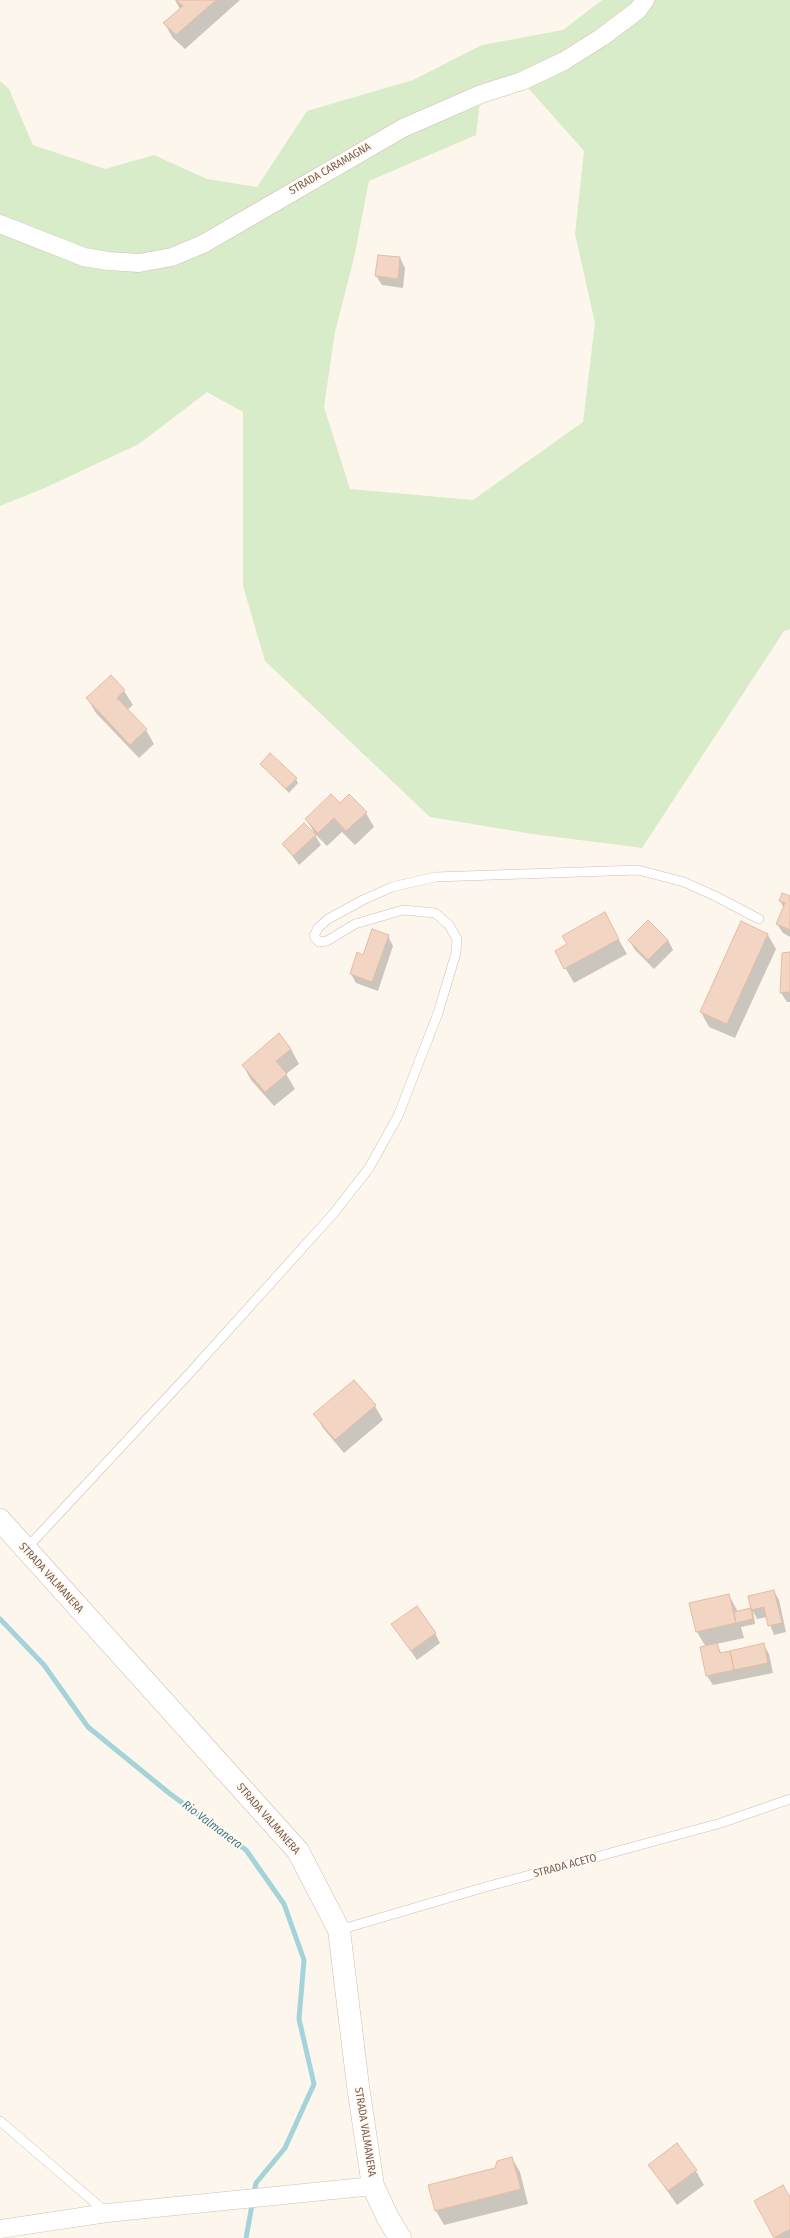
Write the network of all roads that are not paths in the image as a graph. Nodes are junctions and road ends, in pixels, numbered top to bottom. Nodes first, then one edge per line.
1 (645, 0) edge
2 (0, 224) edge
3 (759, 919) dead end
4 (0, 1520) edge
5 (25, 1550) junction
6 (790, 1799) edge
7 (338, 1930) junction
8 (0, 2121) edge
9 (374, 2186) junction
10 (107, 2213) junction
11 (0, 2229) edge
12 (400, 2238) edge

1 - 2 street, STRADA CARAMAGNA
3 - 5 lane
4 - 5 street, STRADA VALMANERA
5 - 7 street, STRADA VALMANERA
6 - 7 lane, STRADA ACETO
7 - 9 street, STRADA VALMANERA
8 - 10 lane
9 - 10 street
9 - 12 street, STRADA VALMANERA
10 - 11 street

